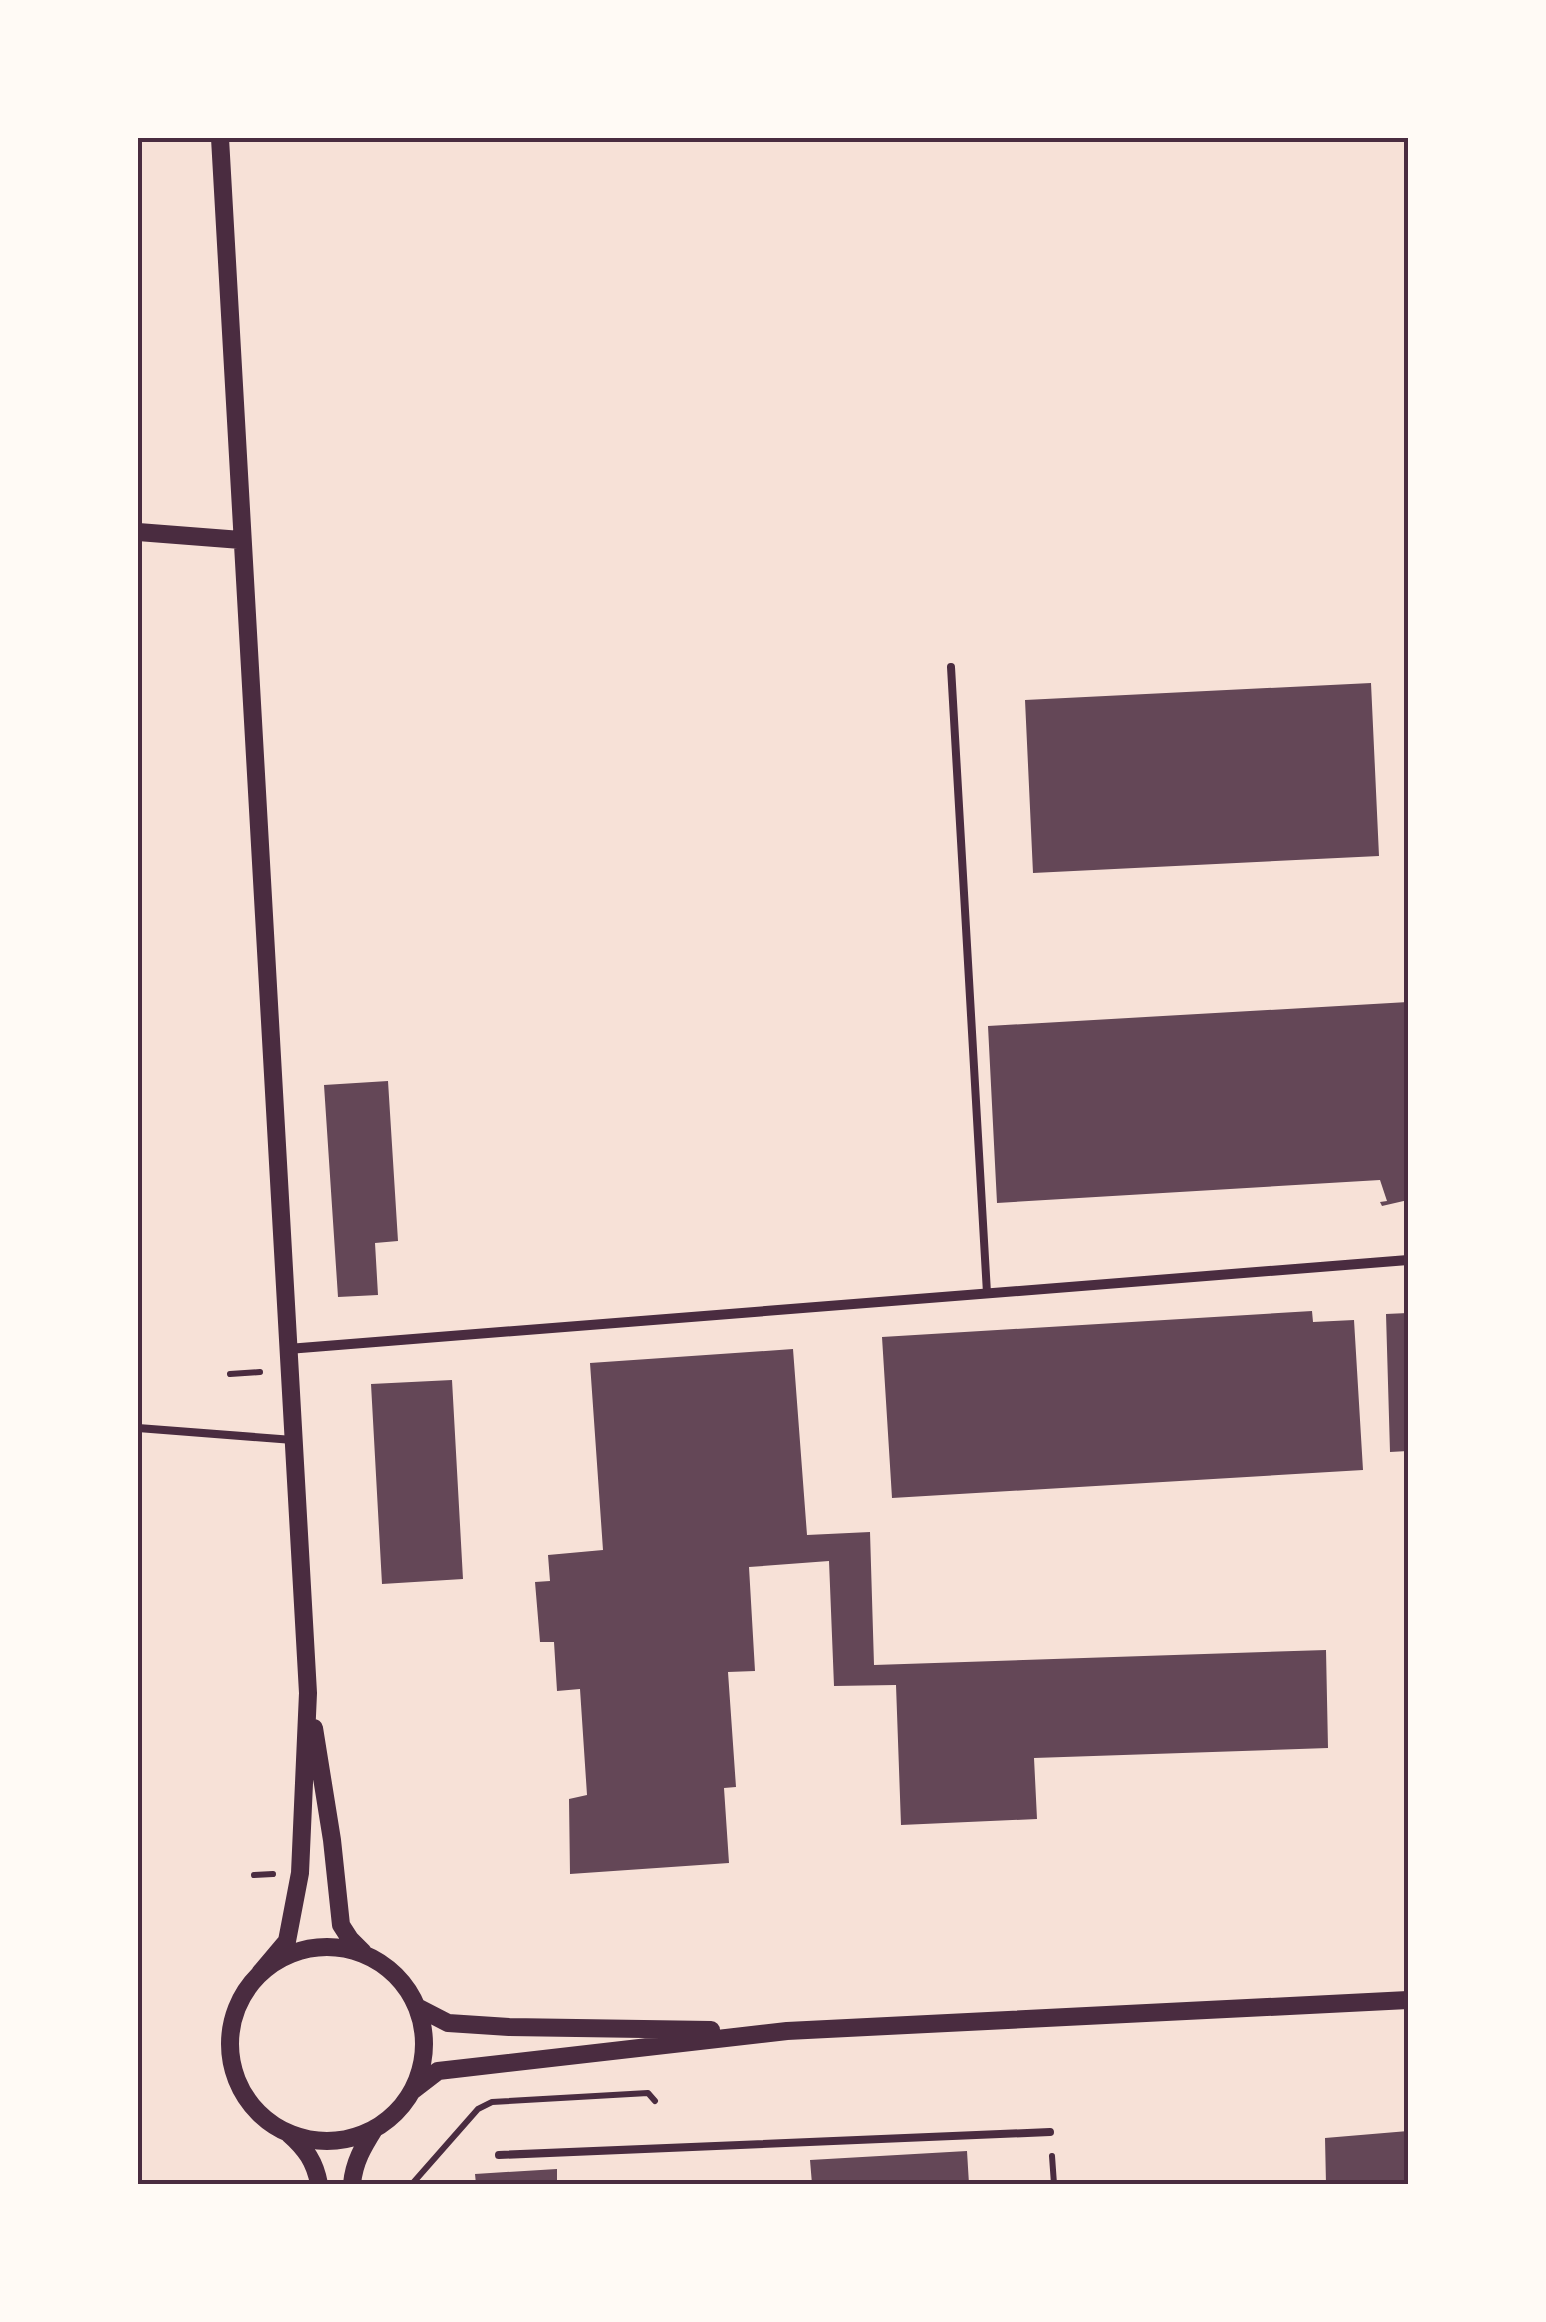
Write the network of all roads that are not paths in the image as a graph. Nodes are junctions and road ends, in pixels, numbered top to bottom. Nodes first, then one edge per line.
1 (220, 138) edge
2 (138, 532) edge
3 (242, 540) junction
4 (951, 667) dead end
5 (1408, 1260) edge
6 (987, 1293) junction
7 (288, 1349) junction
8 (138, 1428) edge
9 (293, 1440) junction
10 (308, 1693) junction
11 (366, 1956) junction
12 (260, 1973) junction
13 (1408, 2000) edge
14 (416, 2007) junction
15 (786, 2031) junction
16 (412, 2091) junction
17 (375, 2128) junction
18 (1050, 2132) dead end
19 (289, 2134) junction
20 (499, 2156) dead end
21 (319, 2184) edge
22 (352, 2184) edge

1 - 3 street
2 - 3 street
3 - 7 street
4 - 6 lane
5 - 6 street
6 - 7 street
7 - 9 street
8 - 9 lane
9 - 10 street
10 - 11 street
10 - 12 street
11 - 12 street
11 - 14 street
12 - 19 street
13 - 15 street
14 - 15 street
14 - 16 street
15 - 16 street
16 - 17 street
17 - 19 street
17 - 22 street
18 - 20 lane
19 - 21 street

